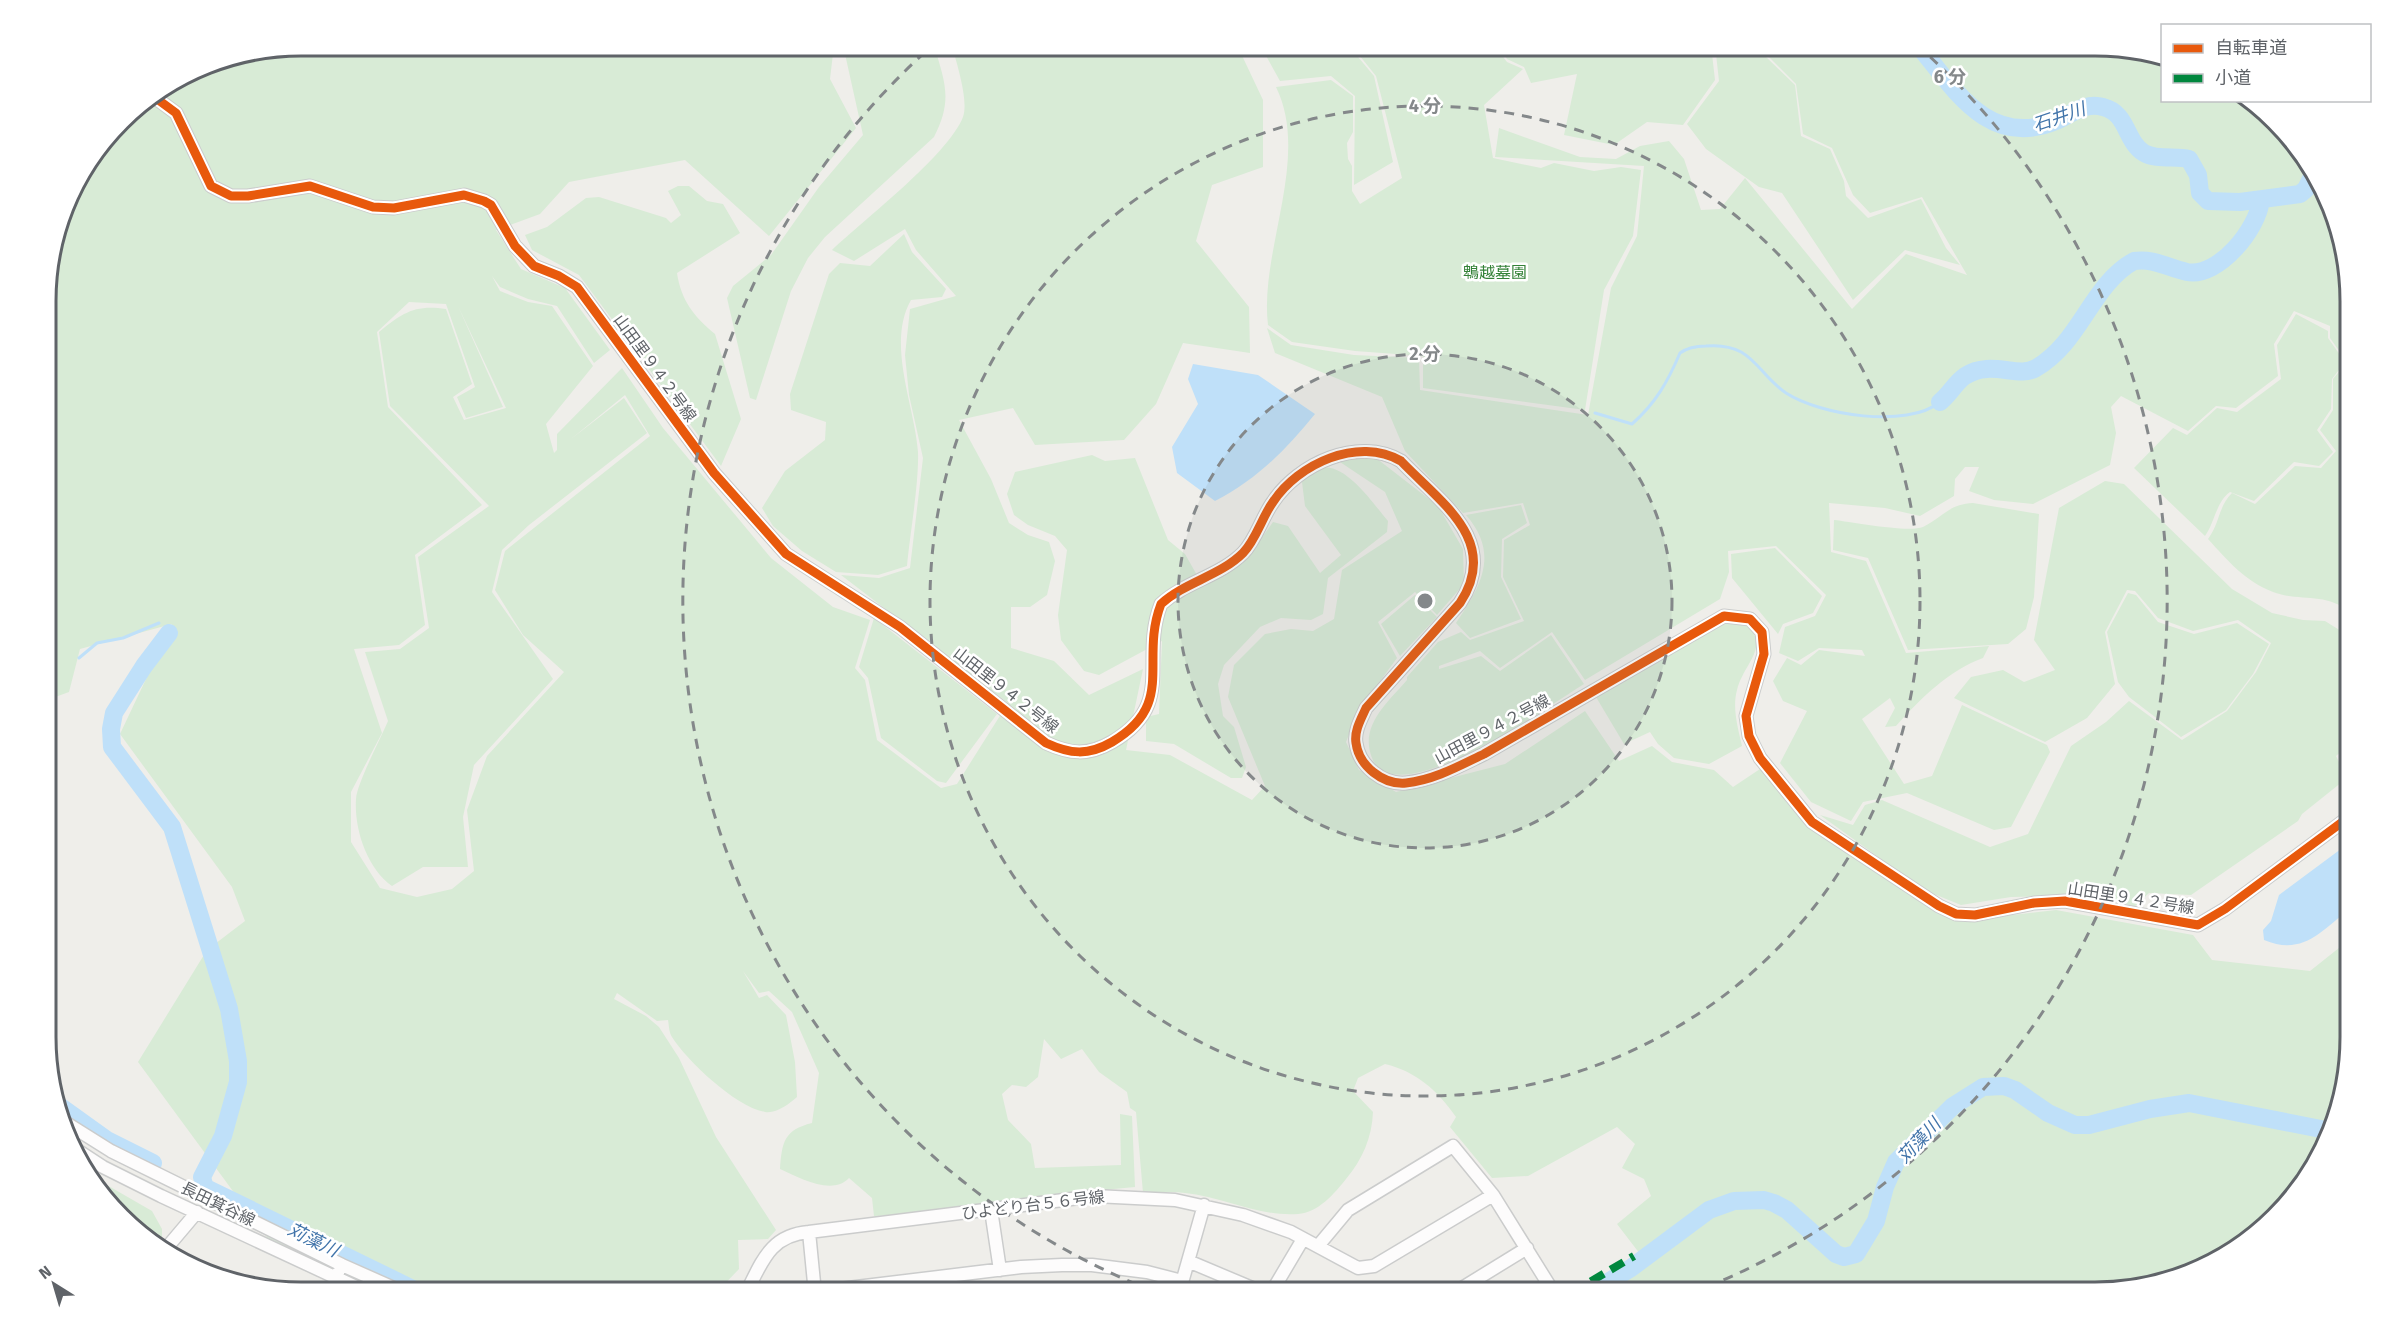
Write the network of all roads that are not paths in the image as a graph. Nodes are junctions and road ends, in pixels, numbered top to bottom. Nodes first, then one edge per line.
1 (160, 101) edge
2 (2340, 824) edge
3 (73, 1127) edge
4 (86, 1156) edge
5 (1494, 1195) junction
6 (1204, 1205) junction
7 (991, 1210) junction
8 (197, 1212) junction
9 (809, 1232) junction
10 (1303, 1239) junction
11 (170, 1245) edge
12 (1318, 1246) junction
13 (1527, 1248) junction
14 (1188, 1261) junction
15 (348, 1268) junction
16 (1000, 1270) junction
17 (335, 1282) edge
18 (342, 1282) edge
19 (380, 1282) edge
20 (752, 1282) edge
21 (814, 1282) edge
22 (899, 1282) edge
23 (1169, 1282) edge
24 (1182, 1282) edge
25 (1238, 1282) edge
26 (1278, 1282) edge
27 (1472, 1282) edge
28 (1547, 1282) edge

1 - 2 street, 山田里９４２号線
3 - 15 street, 長田箕谷線
4 - 8 street, 長田箕谷線
5 - 12 street, ひよどり台５６号線
5 - 12 street
5 - 13 street
6 - 7 street, ひよどり台５６号線
6 - 10 street, ひよどり台５６号線
6 - 14 street
7 - 9 street, ひよどり台５６号線
7 - 16 street
8 - 11 street
8 - 17 street, 長田箕谷線
9 - 20 street, ひよどり台５６号線
9 - 21 street
10 - 12 street, ひよどり台５６号線
10 - 26 street
13 - 27 street
13 - 28 street
14 - 24 street
14 - 25 street
15 - 18 street
15 - 19 street, 長田箕谷線
16 - 22 street
16 - 23 street

